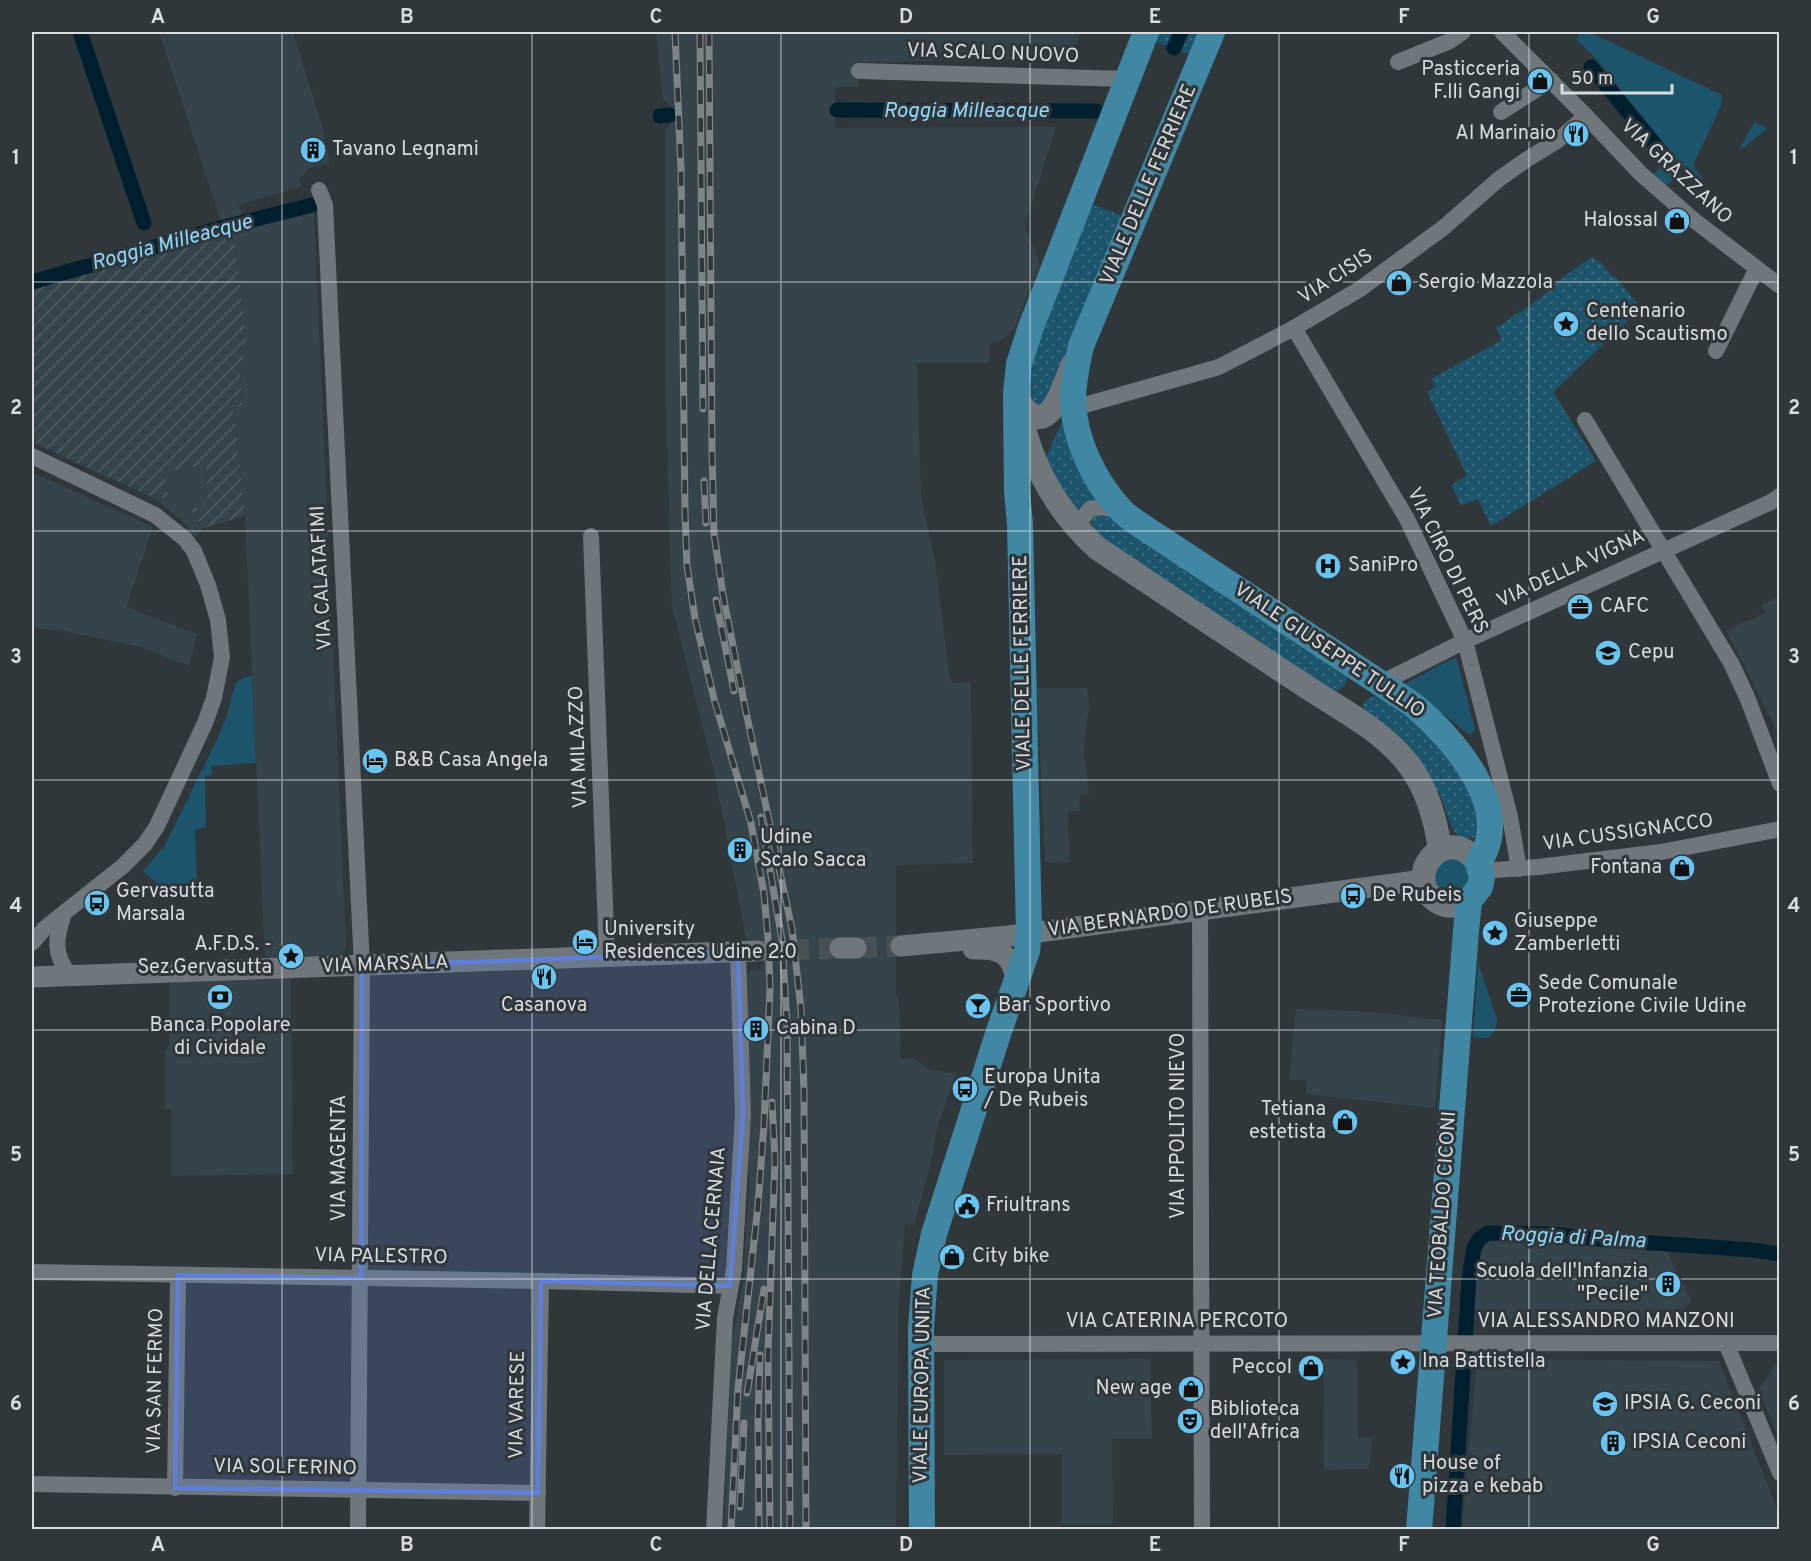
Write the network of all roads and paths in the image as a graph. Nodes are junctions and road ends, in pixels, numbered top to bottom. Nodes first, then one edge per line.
1 (1146, 32) edge
2 (1212, 32) edge
3 (1463, 32) edge
4 (1502, 32) edge
5 (1398, 62) dead end
6 (859, 71) dead end
7 (1127, 79) junction
8 (1551, 80) junction
9 (1501, 112) dead end
10 (1586, 116) junction
11 (319, 190) dead end
12 (1756, 270) junction
13 (1779, 286) edge
14 (1294, 328) junction
15 (1081, 346) junction
16 (1716, 351) dead end
17 (1016, 393) junction
18 (1074, 408) junction
19 (1586, 420) dead end
20 (32, 456) edge
21 (1779, 496) edge
22 (1121, 510) junction
23 (1079, 529) junction
24 (591, 536) dead end
25 (1663, 550) junction
26 (1465, 641) junction
27 (1381, 683) junction
28 (1779, 784) edge
29 (1779, 829) edge
30 (1440, 850) junction
31 (1480, 867) junction
32 (1519, 869) junction
33 (1424, 880) junction
34 (1469, 901) junction
35 (1200, 910) junction
36 (64, 913) junction
37 (1029, 933) junction
38 (32, 943) edge
39 (748, 952) joint
40 (607, 957) junction
41 (362, 966) junction
42 (70, 975) junction
43 (32, 977) edge
44 (1016, 980) junction
45 (32, 1272) edge
46 (178, 1275) junction
47 (361, 1278) junction
48 (541, 1281) junction
49 (730, 1286) junction
50 (1201, 1342) junction
51 (1726, 1342) junction
52 (1444, 1343) junction
53 (1779, 1343) edge
54 (921, 1344) junction
55 (1779, 1473) edge
56 (32, 1484) edge
57 (175, 1488) junction
58 (358, 1490) junction
59 (538, 1493) junction
60 (358, 1530) edge
61 (537, 1530) edge
62 (714, 1530) edge
63 (922, 1530) edge
64 (1202, 1530) edge
65 (1419, 1530) edge

1 - 7 main road, VIALE DELLE FERRIERE
2 - 15 main road, VIALE DELLE FERRIERE
3 - 5 street
4 - 8 street, VIA GRAZZANO
6 - 7 street, VIA SCALO NUOVO
7 - 17 main road, VIALE DELLE FERRIERE
8 - 9 street
8 - 10 street, VIA GRAZZANO
10 - 12 street, VIA GRAZZANO
10 - 14 street, VIA CISIS
11 - 41 street, VIA CALATAFIMI
12 - 13 street, VIA GRAZZANO
12 - 16 street
14 - 18 street, VIA CISIS
14 - 26 street, VIA CIRO DI PERS
15 - 17 main road
15 - 18 main road, VIALE DELLE FERRIERE
17 - 23 main road, VIALE DELLE FERRIERE
17 - 37 main road, VIALE DELLE FERRIERE
18 - 22 main road, VIALE GIUSEPPE TULLIO
19 - 25 street
20 - 36 street
21 - 25 street, VIA DELLA VIGNA
22 - 23 street
22 - 27 main road, VIALE GIUSEPPE TULLIO
23 - 30 main road
24 - 40 street, VIA MILAZZO
25 - 26 street, VIA DELLA VIGNA
25 - 28 street
26 - 27 street, VIA DELLA VIGNA
26 - 32 street, VIA CIRO DI PERS
27 - 31 main road, VIALE GIUSEPPE TULLIO
29 - 32 street, VIA CUSSIGNACCO
30 - 31 main road
30 - 33 main road
31 - 32 street, VIA CUSSIGNACCO
31 - 34 main road
33 - 34 main road
33 - 35 street, VIA BERNARDO DE RUBEIS
34 - 52 main road, VIA TEOBALDO CICONI
35 - 37 street, VIA BERNARDO DE RUBEIS
35 - 50 street, VIA IPPOLITO NIEVO
36 - 38 street
36 - 42 street
37 - 44 main road, VIALE EUROPA UNITA
37 - 44 street, VIA BERNARDO DE RUBEIS
39 - 40 street, VIA MARSALA
39 - 49 street, VIA DELLA CERNAIA
40 - 41 street, VIA MARSALA
41 - 42 street, VIA MARSALA
41 - 47 street, VIA MAGENTA
42 - 43 street, VIA MARSALA
44 - 54 main road, VIALE EUROPA UNITA
45 - 46 street, VIA PALESTRO
46 - 47 street, VIA PALESTRO
46 - 57 street, VIA SAN FERMO
47 - 48 street, VIA PALESTRO
47 - 58 street, VIA MAGENTA
48 - 49 street, VIA PALESTRO
48 - 59 street, VIA VARESE
49 - 62 street, VIA DELLA CERNAIA
50 - 52 street, VIA CATERINA PERCOTO
50 - 54 street, VIA CATERINA PERCOTO
50 - 64 street, VIA IPPOLITO NIEVO
51 - 52 street, VIA ALESSANDRO MANZONI
51 - 53 street, VIA ALESSANDRO MANZONI
51 - 55 street
52 - 65 main road, VIA TEOBALDO CICONI
54 - 63 main road, VIALE EUROPA UNITA
56 - 57 street, VIA SOLFERINO
57 - 58 street, VIA SOLFERINO
58 - 59 street, VIA SOLFERINO
58 - 60 street, VIA MAGENTA
59 - 61 street, VIA VARESE

